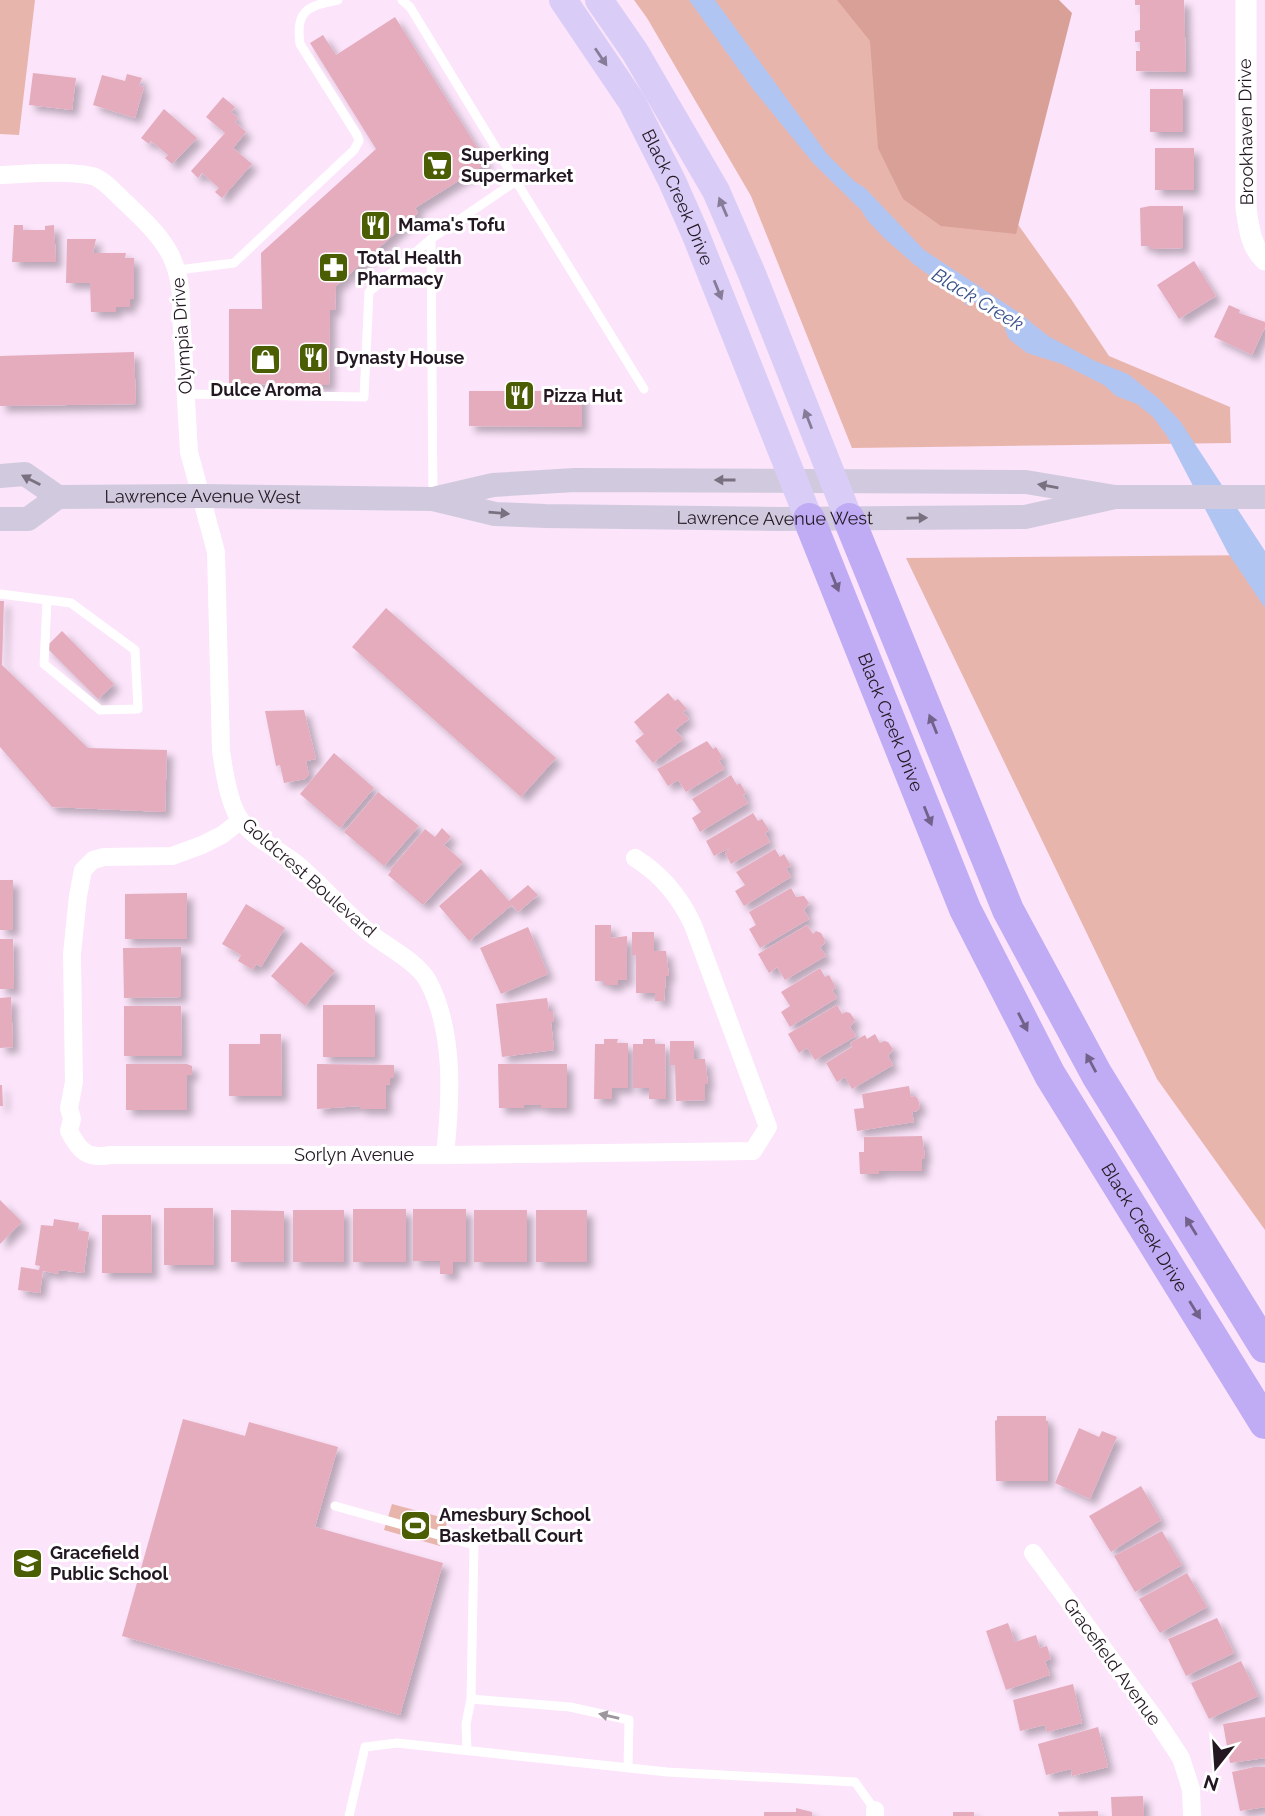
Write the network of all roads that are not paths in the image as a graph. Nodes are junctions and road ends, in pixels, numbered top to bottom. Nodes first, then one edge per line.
1 (338, 0) edge
2 (402, 0) edge
3 (563, 0) edge
4 (598, 0) edge
5 (1246, 0) edge
6 (0, 175) edge
7 (516, 181) junction
8 (431, 239) junction
9 (1265, 260) edge
10 (178, 270) junction
11 (644, 389) dead end
12 (186, 394) junction
13 (0, 475) edge
14 (793, 481) junction
15 (834, 482) junction
16 (201, 496) junction
17 (58, 497) junction
18 (1115, 497) junction
19 (1253, 497) edge
20 (433, 499) junction
21 (0, 519) edge
22 (809, 519) junction
23 (849, 519) junction
24 (0, 594) edge
25 (47, 601) junction
26 (240, 821) junction
27 (635, 858) dead end
28 (445, 1155) junction
29 (1265, 1347) edge
30 (1265, 1423) edge
31 (335, 1506) dead end
32 (1032, 1553) dead end
33 (471, 1699) junction
34 (467, 1750) junction
35 (628, 1768) junction
36 (875, 1813) edge
37 (349, 1816) edge
38 (1192, 1816) edge

1 - 10 lane
2 - 7 lane
3 -> 14 main road, Black Creek Drive
15 -> 4 main road, Black Creek Drive
5 - 9 street, Brookhaven Drive
6 - 10 street, Olympia Drive
7 - 8 lane
7 - 11 lane
8 - 12 lane
8 - 20 lane
10 - 12 street, Olympia Drive
12 - 16 street, Olympia Drive
17 -> 13 main road
14 - 15 main road, Lawrence Avenue West
14 -> 20 main road, Lawrence Avenue West
14 - 22 main road, Black Creek Drive
18 -> 15 main road, Lawrence Avenue West
15 - 23 main road, Black Creek Drive
16 - 17 main road, Lawrence Avenue West
16 - 20 main road, Lawrence Avenue West
16 - 26 street, Goldcrest Boulevard
17 - 21 main road
18 - 19 main road, Lawrence Avenue West
23 -> 18 main road, Lawrence Avenue West
20 -> 22 main road, Lawrence Avenue West
22 - 23 main road, Lawrence Avenue West
22 -> 30 highway, Black Creek Drive
29 -> 23 highway, Black Creek Drive
24 - 25 lane
25 - 25 lane
26 - 28 street, Goldcrest Boulevard
26 - 28 street, Sorlyn Avenue
27 - 28 street, Sorlyn Avenue
31 - 33 lane
32 - 38 street, Gracefield Avenue
33 - 34 lane
35 -> 33 lane
34 - 35 lane
34 - 37 lane
35 - 36 lane

